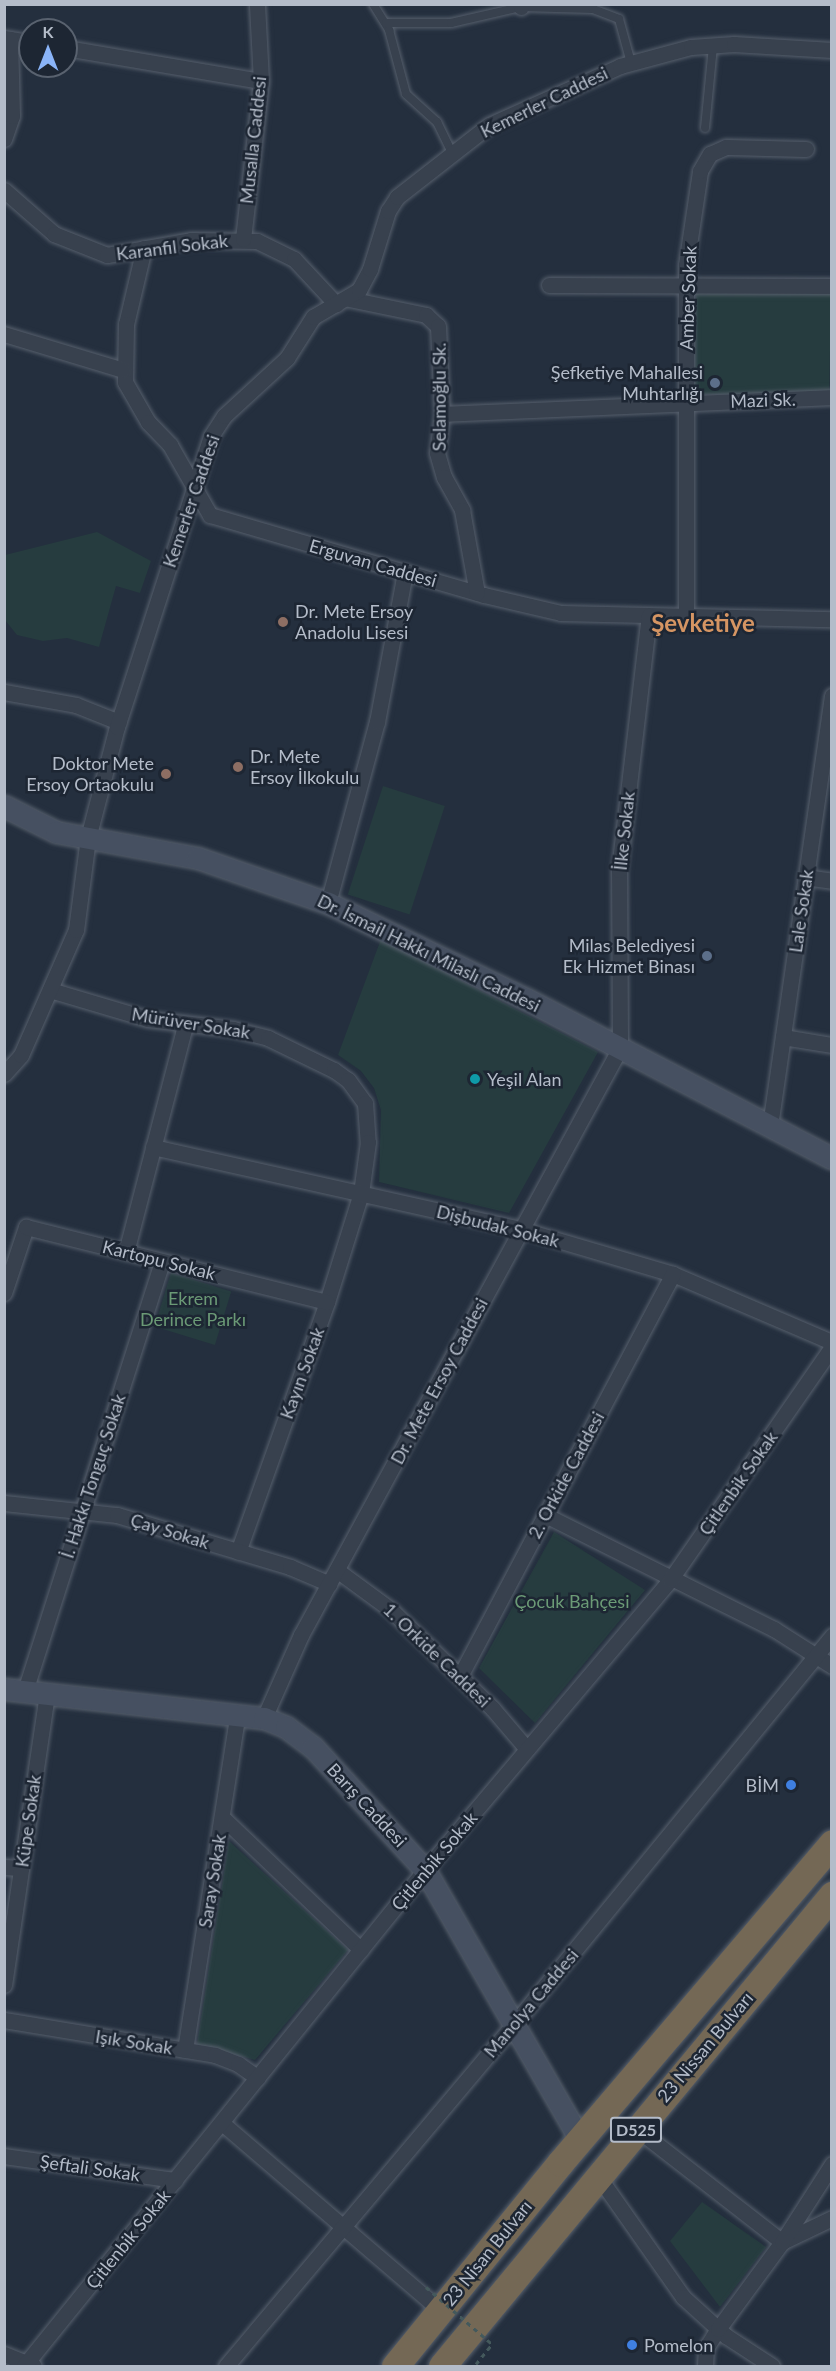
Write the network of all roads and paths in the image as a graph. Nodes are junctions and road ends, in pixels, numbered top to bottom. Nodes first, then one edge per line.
1 (257, 4) edge
2 (372, 4) edge
3 (521, 6) edge
4 (386, 23) junction
5 (7, 38) edge
6 (713, 46) junction
7 (78, 50) edge
8 (831, 50) edge
9 (631, 63) junction
10 (261, 81) junction
11 (705, 128) dead end
12 (4, 139) edge
13 (806, 149) dead end
14 (452, 153) junction
15 (4, 190) edge
16 (243, 239) junction
17 (144, 248) junction
18 (549, 285) dead end
19 (686, 285) junction
20 (831, 286) edge
21 (342, 302) junction
22 (4, 334) edge
23 (123, 370) junction
24 (831, 397) edge
25 (686, 403) junction
26 (442, 414) junction
27 (192, 489) junction
28 (405, 572) junction
29 (477, 593) junction
30 (649, 616) junction
31 (686, 616) junction
32 (831, 619) edge
33 (4, 692) edge
34 (831, 695) edge
35 (119, 722) junction
36 (4, 806) edge
37 (88, 838) junction
38 (805, 877) junction
39 (831, 881) edge
40 (328, 903) junction
41 (50, 990) junction
42 (185, 1025) junction
43 (783, 1037) junction
44 (831, 1045) edge
45 (620, 1048) junction
46 (5, 1074) edge
47 (4, 1079) edge
48 (770, 1126) junction
49 (153, 1147) junction
50 (831, 1158) edge
51 (361, 1194) junction
52 (520, 1229) junction
53 (126, 1252) junction
54 (162, 1261) junction
55 (673, 1274) junction
56 (4, 1293) edge
57 (327, 1302) junction
58 (831, 1342) edge
59 (831, 1347) edge
60 (4, 1503) edge
61 (83, 1509) junction
62 (545, 1515) junction
63 (238, 1552) junction
64 (334, 1578) junction
65 (670, 1580) junction
66 (831, 1636) edge
67 (816, 1655) junction
68 (831, 1666) edge
69 (460, 1676) junction
70 (15, 1690) edge
71 (46, 1693) junction
72 (238, 1713) junction
73 (264, 1718) junction
74 (527, 1749) junction
75 (222, 1817) junction
76 (831, 1843) edge
77 (4, 1867) edge
78 (21, 1868) junction
79 (425, 1870) junction
80 (831, 1895) edge
81 (361, 1950) junction
82 (4, 1985) edge
83 (4, 2020) edge
84 (514, 2024) junction
85 (185, 2050) junction
86 (258, 2078) junction
87 (222, 2123) junction
88 (638, 2129) junction
89 (580, 2140) junction
90 (4, 2156) edge
91 (831, 2164) edge
92 (598, 2176) junction
93 (175, 2180) junction
94 (831, 2218) edge
95 (343, 2227) junction
96 (782, 2242) junction
97 (426, 2287) dead end
98 (441, 2311) junction
99 (718, 2329) junction
100 (4, 2354) edge
101 (29, 2365) edge
102 (226, 2367) edge
103 (395, 2367) edge
104 (442, 2367) edge
105 (473, 2367) edge
106 (705, 2367) edge
107 (772, 2367) edge

1 - 10 street, Musalla Caddesi
2 - 4 lane
3 - 4 lane
3 - 9 lane
4 - 14 lane
5 - 12 street
6 - 8 street, Kemerler Caddesi
6 - 9 street, Kemerler Caddesi
6 - 11 lane
7 - 10 street
9 - 14 street, Kemerler Caddesi
10 - 16 street, Musalla Caddesi
13 - 19 street, Amber Sokak
14 - 21 street, Kemerler Caddesi
15 - 17 street, Karanfil Sokak
16 - 17 street, Karanfil Sokak
16 - 21 street, Karanfil Sokak
17 - 23 street, Erguvan Caddesi
18 - 19 street
19 - 20 street
19 - 25 street, Amber Sokak
21 - 26 street, Selamoğlu Sk.
21 - 27 street, Kemerler Caddesi
22 - 23 street
23 - 27 street, Erguvan Caddesi
24 - 25 street, Mazi Sk.
25 - 26 street, Mazi Sk.
25 - 31 street, Amber Sokak
26 - 29 street, Selamoğlu Sk.
27 - 28 street, Erguvan Caddesi
27 - 35 street, Kemerler Caddesi
28 - 29 street, Erguvan Caddesi
28 - 40 street
29 - 30 street, Erguvan Caddesi
30 - 31 street, Erguvan Caddesi
30 - 45 street, İlke Sokak
31 - 32 street, Erguvan Caddesi
33 - 35 street
34 - 38 street, Lale Sokak
35 - 37 street, Kemerler Caddesi
36 - 37 street, Dr. İsmail Hakkı Milaslı Caddesi
37 - 40 street, Dr. İsmail Hakkı Milaslı Caddesi
37 - 41 street, Kemerler Caddesi
38 - 39 street
38 - 43 street, Lale Sokak
40 - 45 street, Dr. İsmail Hakkı Milaslı Caddesi
41 - 42 street, Mürüver Sokak
41 - 46 street, Kemerler Caddesi
42 - 49 street
42 - 51 street, Mürüver Sokak
43 - 44 street
43 - 48 street, Lale Sokak
45 - 48 street, Dr. İsmail Hakkı Milaslı Caddesi
45 - 52 street, Dr. Mete Ersoy Caddesi
46 - 47 lane
48 - 50 street, Dr. İsmail Hakkı Milaslı Caddesi
49 - 51 street, Dişbudak Sokak
49 - 53 street
51 - 52 street, Dişbudak Sokak
51 - 57 street, Kayın Sokak
52 - 55 street, Dişbudak Sokak
52 - 64 street, Dr. Mete Ersoy Caddesi
53 - 54 street, Kartopu Sokak
53 - 56 street, Kartopu Sokak
54 - 57 street, Kartopu Sokak
54 - 61 street, İ. Hakkı Tonguç Sokak
55 - 58 street, Dişbudak Sokak
55 - 62 street, 2. Orkide Caddesi
57 - 63 street, Kayın Sokak
59 - 65 street, Çitlenbik Sokak
60 - 61 street, Çay Sokak
61 - 63 street, Çay Sokak
61 - 70 street, İ. Hakkı Tonguç Sokak
62 - 65 street
62 - 69 street, 2. Orkide Caddesi
63 - 64 street, Çay Sokak
64 - 69 street, 1. Orkide Caddesi
64 - 73 street, Dr. Mete Ersoy Caddesi
65 - 67 street
65 - 74 street, Çitlenbik Sokak
66 - 67 street, Manolya Caddesi
67 - 68 street
67 - 84 street, Manolya Caddesi
69 - 74 street, 1. Orkide Caddesi
70 - 71 street, Barış Caddesi
71 - 72 street, Barış Caddesi
71 - 78 street, Küpe Sokak
72 - 73 street, Barış Caddesi
72 - 75 street, Saray Sokak
73 - 79 street, Barış Caddesi
74 - 79 street, Çitlenbik Sokak
75 - 81 street
75 - 85 street, Saray Sokak
76 - 89 highway, 23 Nissan Bulvarı / D525
77 - 78 street
78 - 82 street, Küpe Sokak
79 - 81 street, Çitlenbik Sokak
79 - 84 street, Barış Caddesi
80 - 88 highway, 23 Nissan Bulvarı / D525
81 - 86 street, Çitlenbik Sokak
83 - 85 street, Işık Sokak
84 - 89 street, Barış Caddesi
84 - 95 street, Manolya Caddesi
85 - 86 street, Işık Sokak
86 - 87 street, Çitlenbik Sokak
87 - 93 street, Çitlenbik Sokak
87 - 95 street
88 - 92 highway, 23 Nissan Bulvarı / D525
88 - 96 street
89 - 98 highway, 23 Nisan Bulvarı / D525
90 - 93 street, Şeftali Sokak
91 - 96 street
92 - 99 street
92 - 104 highway, 23 Nissan Bulvarı / D525
93 - 101 street, Çitlenbik Sokak
94 - 96 street
95 - 98 street
95 - 102 street, Manolya Caddesi
96 - 99 street
97 - 105 path, bridge
98 - 103 highway, 23 Nisan Bulvarı / D525
99 - 106 street
99 - 107 street
100 - 101 street

